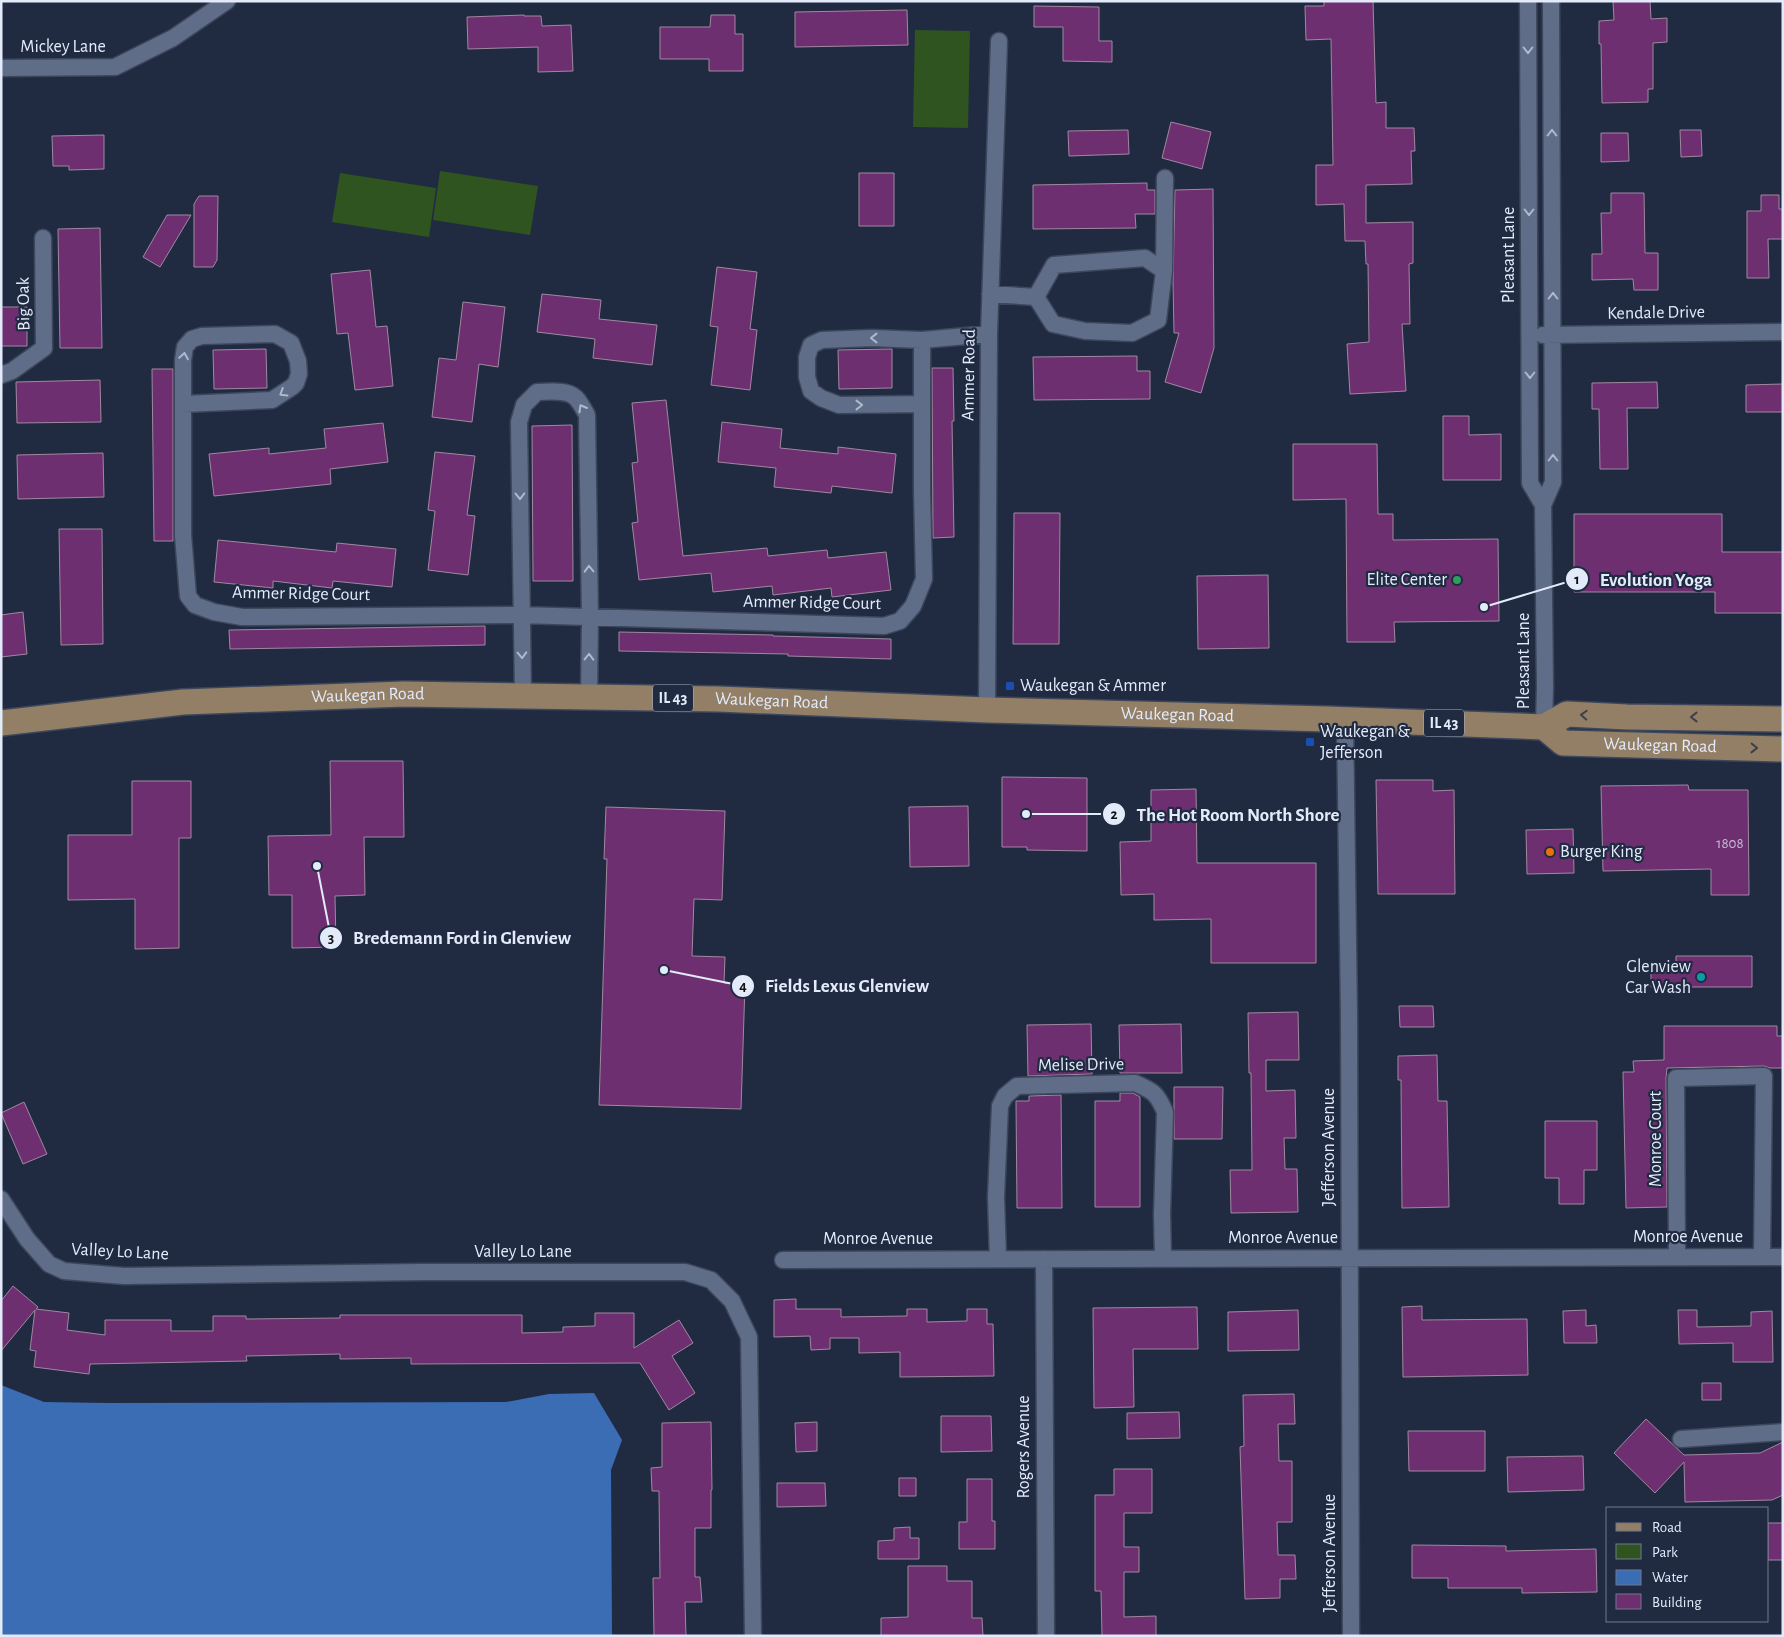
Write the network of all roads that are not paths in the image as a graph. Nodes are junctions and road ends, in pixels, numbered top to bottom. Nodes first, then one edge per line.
1 (227, 1) edge
2 (1528, 1) edge
3 (1551, 1) edge
4 (999, 41) dead end
5 (1, 68) edge
6 (1165, 178) dead end
7 (43, 238) dead end
8 (1164, 271) junction
9 (990, 294) junction
10 (1036, 297) junction
11 (1783, 332) edge
12 (989, 334) junction
13 (1530, 335) junction
14 (1553, 335) junction
15 (922, 340) junction
16 (1, 375) edge
17 (184, 404) junction
18 (921, 404) junction
19 (1542, 505) junction
20 (521, 615) junction
21 (590, 618) junction
22 (523, 695) junction
23 (588, 697) junction
24 (987, 710) junction
25 (1345, 719) junction
26 (1783, 719) edge
27 (1, 723) edge
28 (1544, 727) junction
29 (1783, 749) edge
30 (1, 1199) edge
31 (1762, 1256) junction
32 (1783, 1256) edge
33 (1677, 1257) junction
34 (1163, 1258) junction
35 (1349, 1258) junction
36 (998, 1259) junction
37 (1044, 1259) junction
38 (782, 1260) dead end
39 (1783, 1432) edge
40 (1681, 1439) dead end
41 (753, 1636) edge
42 (1046, 1636) edge
43 (1351, 1636) edge

1 - 5 street, Mickey Lane
2 -> 13 street, Pleasant Lane
14 -> 3 street, Pleasant Lane
4 - 9 street, Ammer Road
6 - 8 street
7 - 16 street, Big Oak
8 - 10 street
8 - 10 street
9 - 10 street
9 - 12 street, Ammer Road
11 - 14 street, Kendale Drive
12 - 15 street
12 - 24 street, Ammer Road
13 - 14 street, Kendale Drive
13 -> 19 street, Pleasant Lane
19 -> 14 street, Pleasant Lane
15 - 18 street, Ammer Ridge Court
15 -> 18 street
17 -> 17 street, Ammer Ridge Court
17 - 20 street, Ammer Ridge Court
18 - 21 street, Ammer Ridge Court
19 - 28 street, Pleasant Lane
20 - 21 street, Ammer Ridge Court
21 -> 20 street
20 -> 22 street
23 -> 21 street
22 - 23 main road, Waukegan Road / IL 43
22 - 27 main road, Waukegan Road / IL 43
23 - 24 main road, Waukegan Road / IL 43
24 - 25 main road, Waukegan Road / IL 43
25 - 28 main road, Waukegan Road / IL 43
25 - 35 street, Jefferson Avenue
26 -> 28 main road, Waukegan Road
28 -> 29 main road, Waukegan Road
30 - 41 street, Valley Lo Lane
31 - 32 street, Monroe Avenue
31 - 33 street, Monroe Avenue
31 - 33 street, Monroe Court
33 - 35 street, Monroe Avenue
34 - 35 street, Monroe Avenue
34 - 36 street, Melise Drive
34 - 37 street, Monroe Avenue
35 - 43 street, Jefferson Avenue
36 - 37 street, Monroe Avenue
36 - 38 street, Monroe Avenue
37 - 42 street, Rogers Avenue
39 - 40 street

